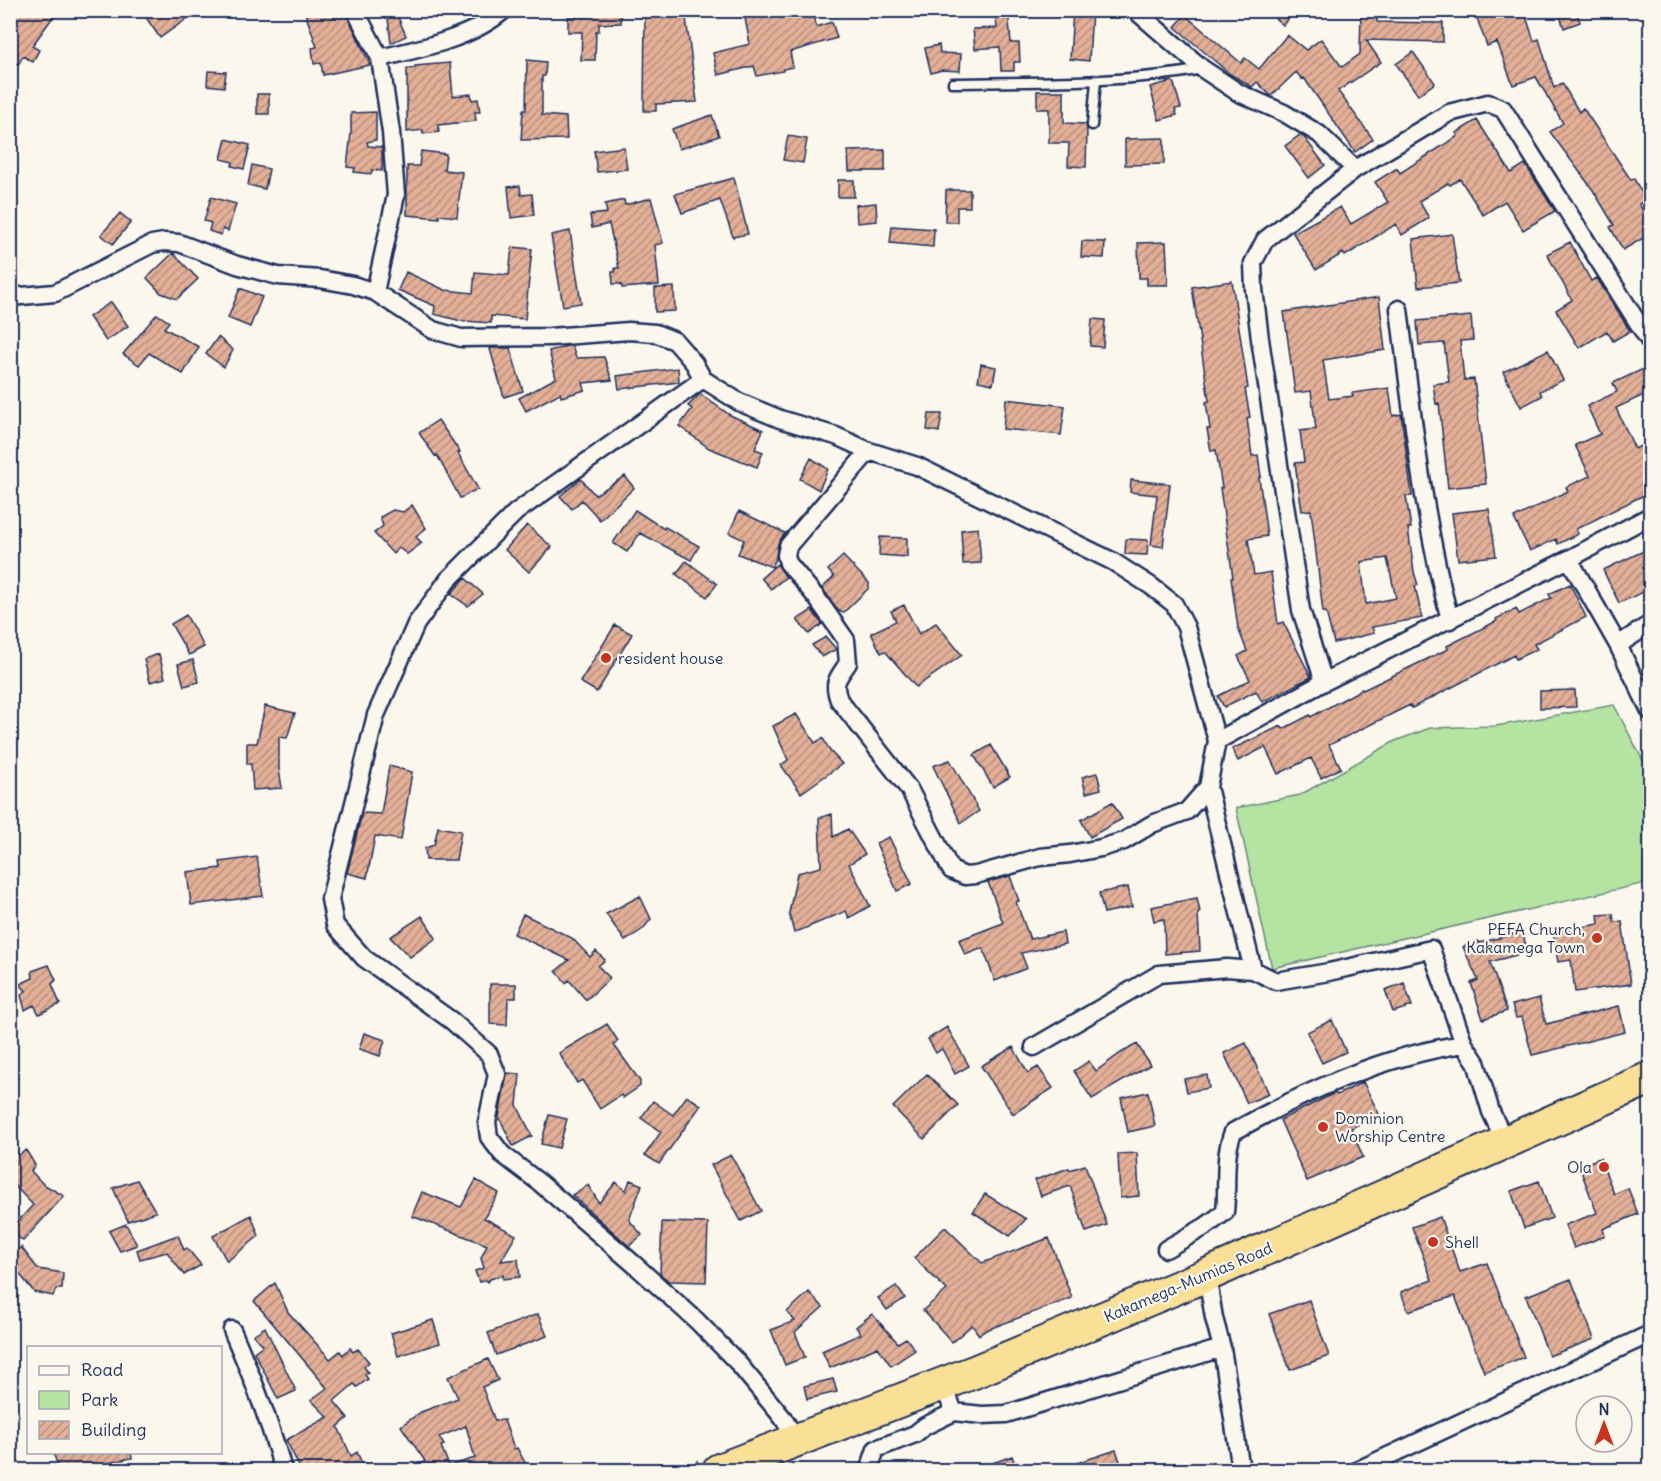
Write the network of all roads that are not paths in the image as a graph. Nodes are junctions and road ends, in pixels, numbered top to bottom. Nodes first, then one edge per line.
1 (355, 10) edge
2 (504, 10) edge
3 (1136, 10) edge
4 (380, 58) junction
5 (1203, 69) junction
6 (1096, 81) junction
7 (953, 82) dead end
8 (1092, 125) dead end
9 (1354, 169) junction
10 (375, 292) junction
11 (10, 297) edge
12 (1399, 309) dead end
13 (1650, 342) edge
14 (703, 379) junction
15 (869, 451) junction
16 (1650, 516) edge
17 (1569, 559) junction
18 (1450, 620) junction
19 (1650, 624) edge
20 (1618, 645) junction
21 (1324, 682) junction
22 (1650, 711) edge
23 (1217, 741) junction
24 (1208, 788) junction
25 (1253, 970) junction
26 (1464, 1044) junction
27 (1034, 1047) dead end
28 (1650, 1078) edge
29 (1505, 1142) junction
30 (1166, 1250) dead end
31 (1207, 1275) junction
32 (232, 1330) dead end
33 (1650, 1334) edge
34 (1222, 1348) junction
35 (949, 1398) junction
36 (797, 1441) junction
37 (283, 1470) edge
38 (719, 1470) edge
39 (869, 1470) edge
40 (1241, 1470) edge
41 (1358, 1470) edge

1 - 4 street
2 - 4 street
3 - 5 street
4 - 10 street
5 - 6 lane
5 - 9 street
6 - 7 lane
6 - 8 lane
9 - 13 street
9 - 21 street
10 - 11 street
10 - 14 street
12 - 18 street
14 - 15 street
14 - 36 street
15 - 23 street
15 - 24 street
16 - 17 street
17 - 18 street
17 - 20 street
18 - 21 street
19 - 20 street
20 - 22 street
21 - 23 street
23 - 24 street
24 - 25 street
25 - 26 street
25 - 27 street
26 - 29 street
26 - 30 street
28 - 29 highway, Kakamega-Mumias Road
29 - 31 highway, Kakamega-Mumias Road
31 - 34 street
31 - 35 highway, Kakamega-Mumias Road
32 - 37 street
33 - 41 street
34 - 35 street
34 - 40 street
35 - 36 highway, Kakamega-Mumias Road
35 - 39 street
36 - 38 highway, Kakamega-Mumias Road

